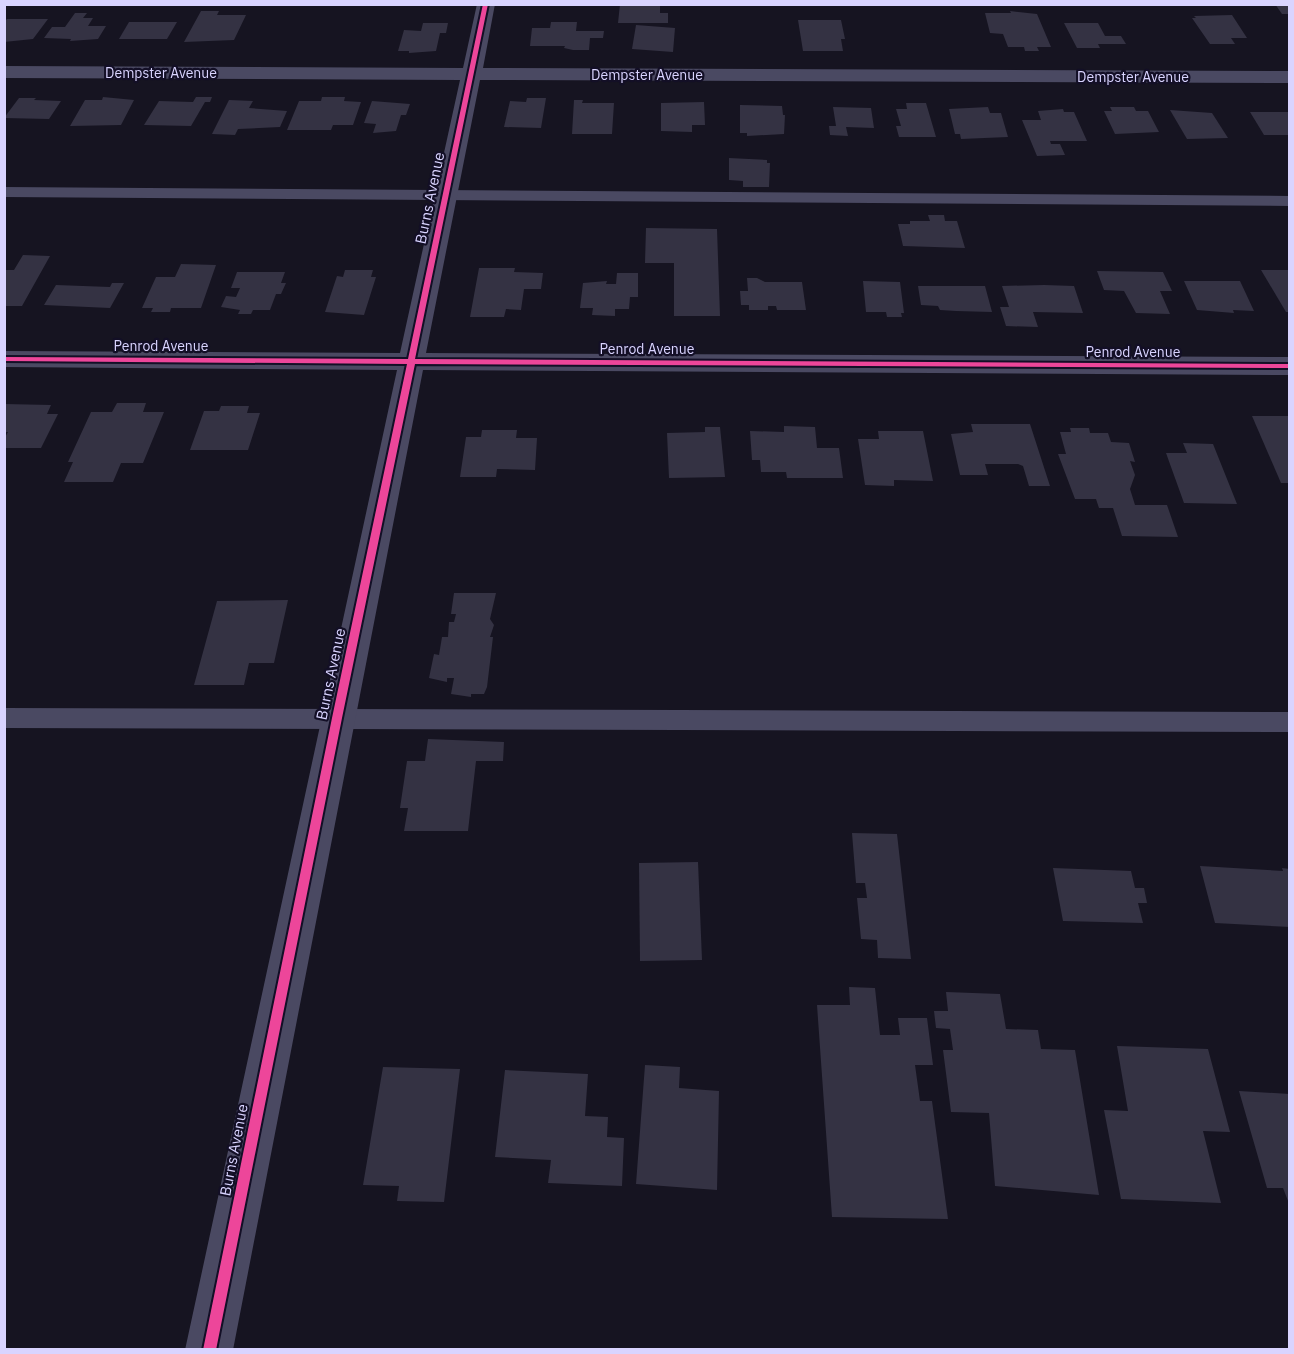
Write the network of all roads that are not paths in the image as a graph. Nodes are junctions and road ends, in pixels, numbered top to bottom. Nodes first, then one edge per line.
1 (486, 4) edge
2 (4, 72) edge
3 (472, 74) junction
4 (1290, 77) edge
5 (4, 192) edge
6 (447, 194) junction
7 (1290, 201) edge
8 (4, 359) edge
9 (411, 361) junction
10 (1290, 366) edge
11 (4, 718) edge
12 (337, 718) junction
13 (1290, 722) edge
14 (209, 1350) edge

1 - 3 street, Burns Avenue
2 - 3 street, Dempster Avenue
3 - 4 street, Dempster Avenue
3 - 6 street, Burns Avenue
5 - 6 lane
6 - 7 lane
6 - 9 street, Burns Avenue
8 - 9 street, Penrod Avenue
9 - 10 street, Penrod Avenue
9 - 12 street, Burns Avenue
11 - 12 lane
12 - 13 lane
12 - 14 street, Burns Avenue

